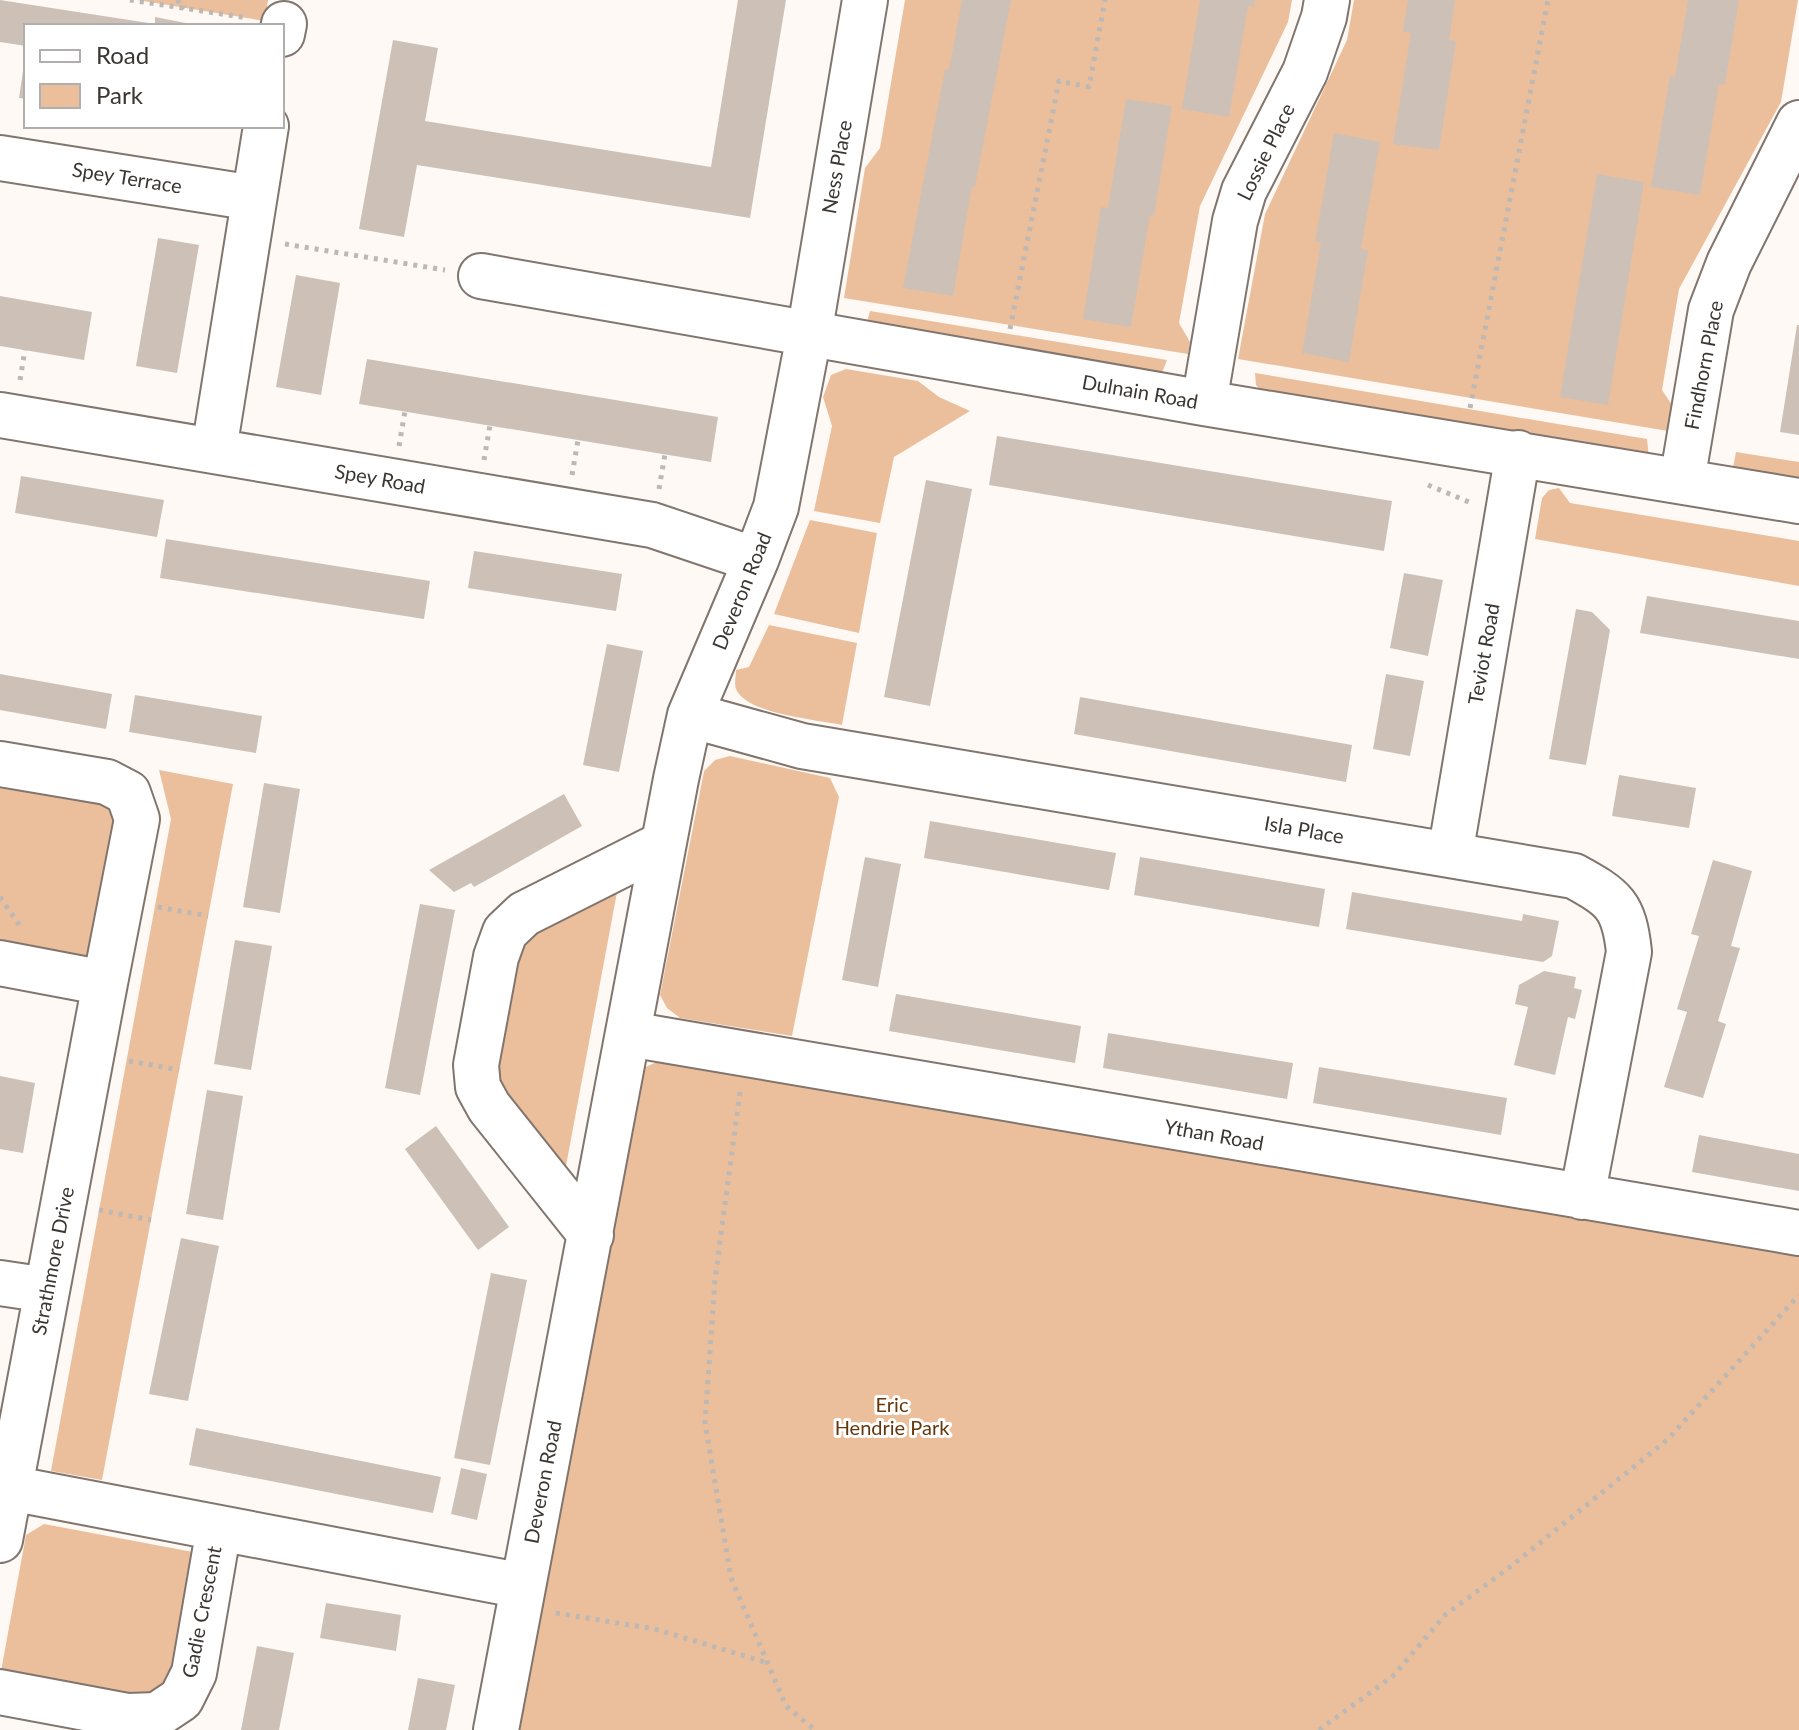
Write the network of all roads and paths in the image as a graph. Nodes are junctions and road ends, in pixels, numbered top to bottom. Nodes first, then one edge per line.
1 (130, 0) edge
2 (177, 0) edge
3 (865, 0) edge
4 (1105, 0) edge
5 (1327, 0) edge
6 (1548, 0) edge
7 (186, 9) junction
8 (262, 24) edge
9 (1799, 123) edge
10 (266, 128) edge
11 (0, 158) edge
12 (254, 198) junction
13 (283, 244) dead end
14 (481, 276) joint
15 (1010, 329) dead end
16 (809, 335) junction
17 (25, 350) dead end
18 (10, 400) edge
19 (1204, 403) junction
20 (405, 411) dead end
21 (490, 425) dead end
22 (578, 440) dead end
23 (1463, 444) junction
24 (399, 449) dead end
25 (214, 450) junction
26 (1518, 453) junction
27 (665, 454) dead end
28 (483, 463) dead end
29 (572, 478) dead end
30 (1682, 481) junction
31 (1428, 485) dead end
32 (658, 493) dead end
33 (1799, 501) edge
34 (1477, 505) dead end
35 (756, 560) junction
36 (690, 715) junction
37 (0, 764) edge
38 (663, 844) junction
39 (1450, 855) junction
40 (154, 907) dead end
41 (208, 916) dead end
42 (0, 963) edge
43 (105, 983) junction
44 (629, 1034) junction
45 (118, 1059) dead end
46 (179, 1070) dead end
47 (742, 1083) dead end
48 (1582, 1197) junction
49 (98, 1210) dead end
50 (151, 1220) dead end
51 (1799, 1233) edge
52 (591, 1235) junction
53 (0, 1283) edge
54 (47, 1290) junction
55 (1799, 1295) edge
56 (10, 1488) junction
57 (219, 1528) junction
58 (0, 1540) edge
59 (521, 1597) junction
60 (768, 1663) junction
61 (0, 1692) edge
62 (496, 1730) edge
63 (815, 1730) edge
64 (1319, 1730) edge

1 - 7 path
2 - 7 path
3 - 16 street, Ness Place
4 - 15 path
5 - 19 street, Lossie Place
6 - 23 path
7 - 8 path
9 - 30 street, Findhorn Place
10 - 12 street
11 - 12 street, Spey Terrace
12 - 25 street
13 - 14 path
14 - 16 street, Dulnain Road
16 - 19 street, Dulnain Road
16 - 35 street, Deveron Road
17 - 18 path
18 - 25 street, Spey Road
19 - 23 street, Dulnain Road
20 - 24 path
21 - 28 path
22 - 29 path
23 - 26 street, Dulnain Road
25 - 35 street, Spey Road
26 - 30 street, Dulnain Road
26 - 39 street, Teviot Road
27 - 32 path
30 - 33 street, Dulnain Road
31 - 34 path
35 - 36 street, Deveron Road
36 - 38 street, Deveron Road
36 - 39 street, Isla Place
37 - 43 street, Strathmore Drive
38 - 44 street, Deveron Road
38 - 52 street
39 - 48 street, Isla Place
40 - 41 path
42 - 43 street
43 - 54 street, Strathmore Drive
44 - 48 street, Ythan Road
44 - 52 street, Deveron Road
45 - 46 path
47 - 60 path
48 - 51 street, Ythan Road
49 - 50 path
52 - 59 street, Deveron Road
53 - 54 street
54 - 56 street, Strathmore Drive
55 - 64 path
56 - 57 street, Gadie Crescent
56 - 58 street, Strathmore Drive
57 - 59 street, Gadie Crescent
57 - 61 street, Gadie Crescent
59 - 60 path
59 - 62 street, Deveron Road
60 - 63 path

